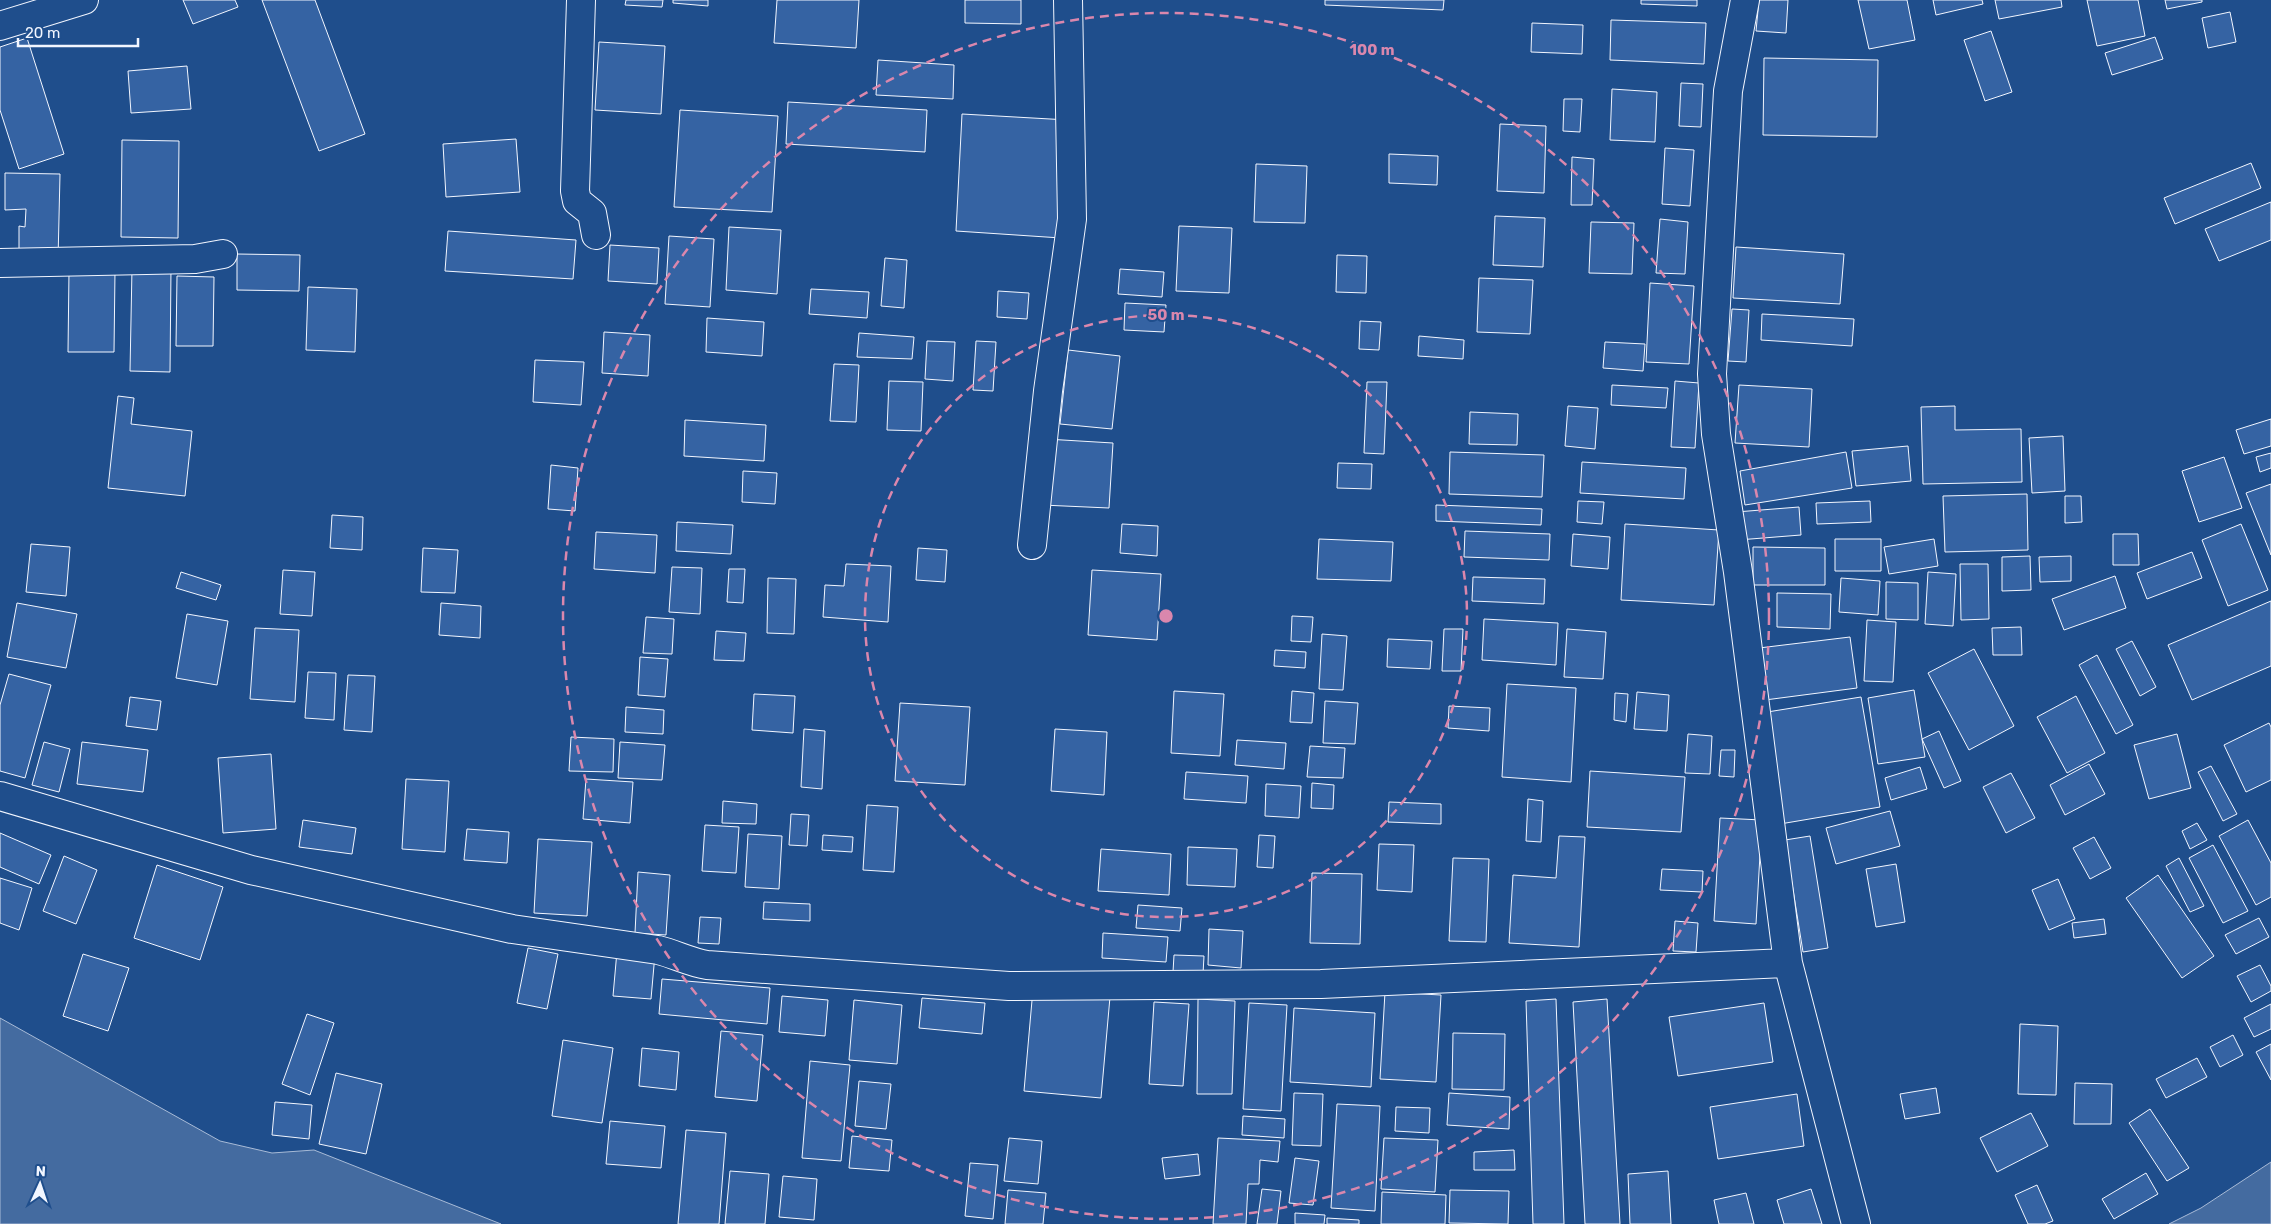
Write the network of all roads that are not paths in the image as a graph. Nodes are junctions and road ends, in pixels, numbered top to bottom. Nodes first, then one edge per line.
1 (84, 0) edge
2 (581, 0) edge
3 (1068, 0) edge
4 (1745, 0) edge
5 (0, 26) edge
6 (596, 235) dead end
7 (223, 254) dead end
8 (0, 263) edge
9 (1032, 546) dead end
10 (0, 796) edge
11 (1788, 963) junction
12 (1856, 1224) edge

1 - 5 street
2 - 6 street
3 - 9 street
4 - 11 street
7 - 8 street
10 - 11 street
11 - 12 street

